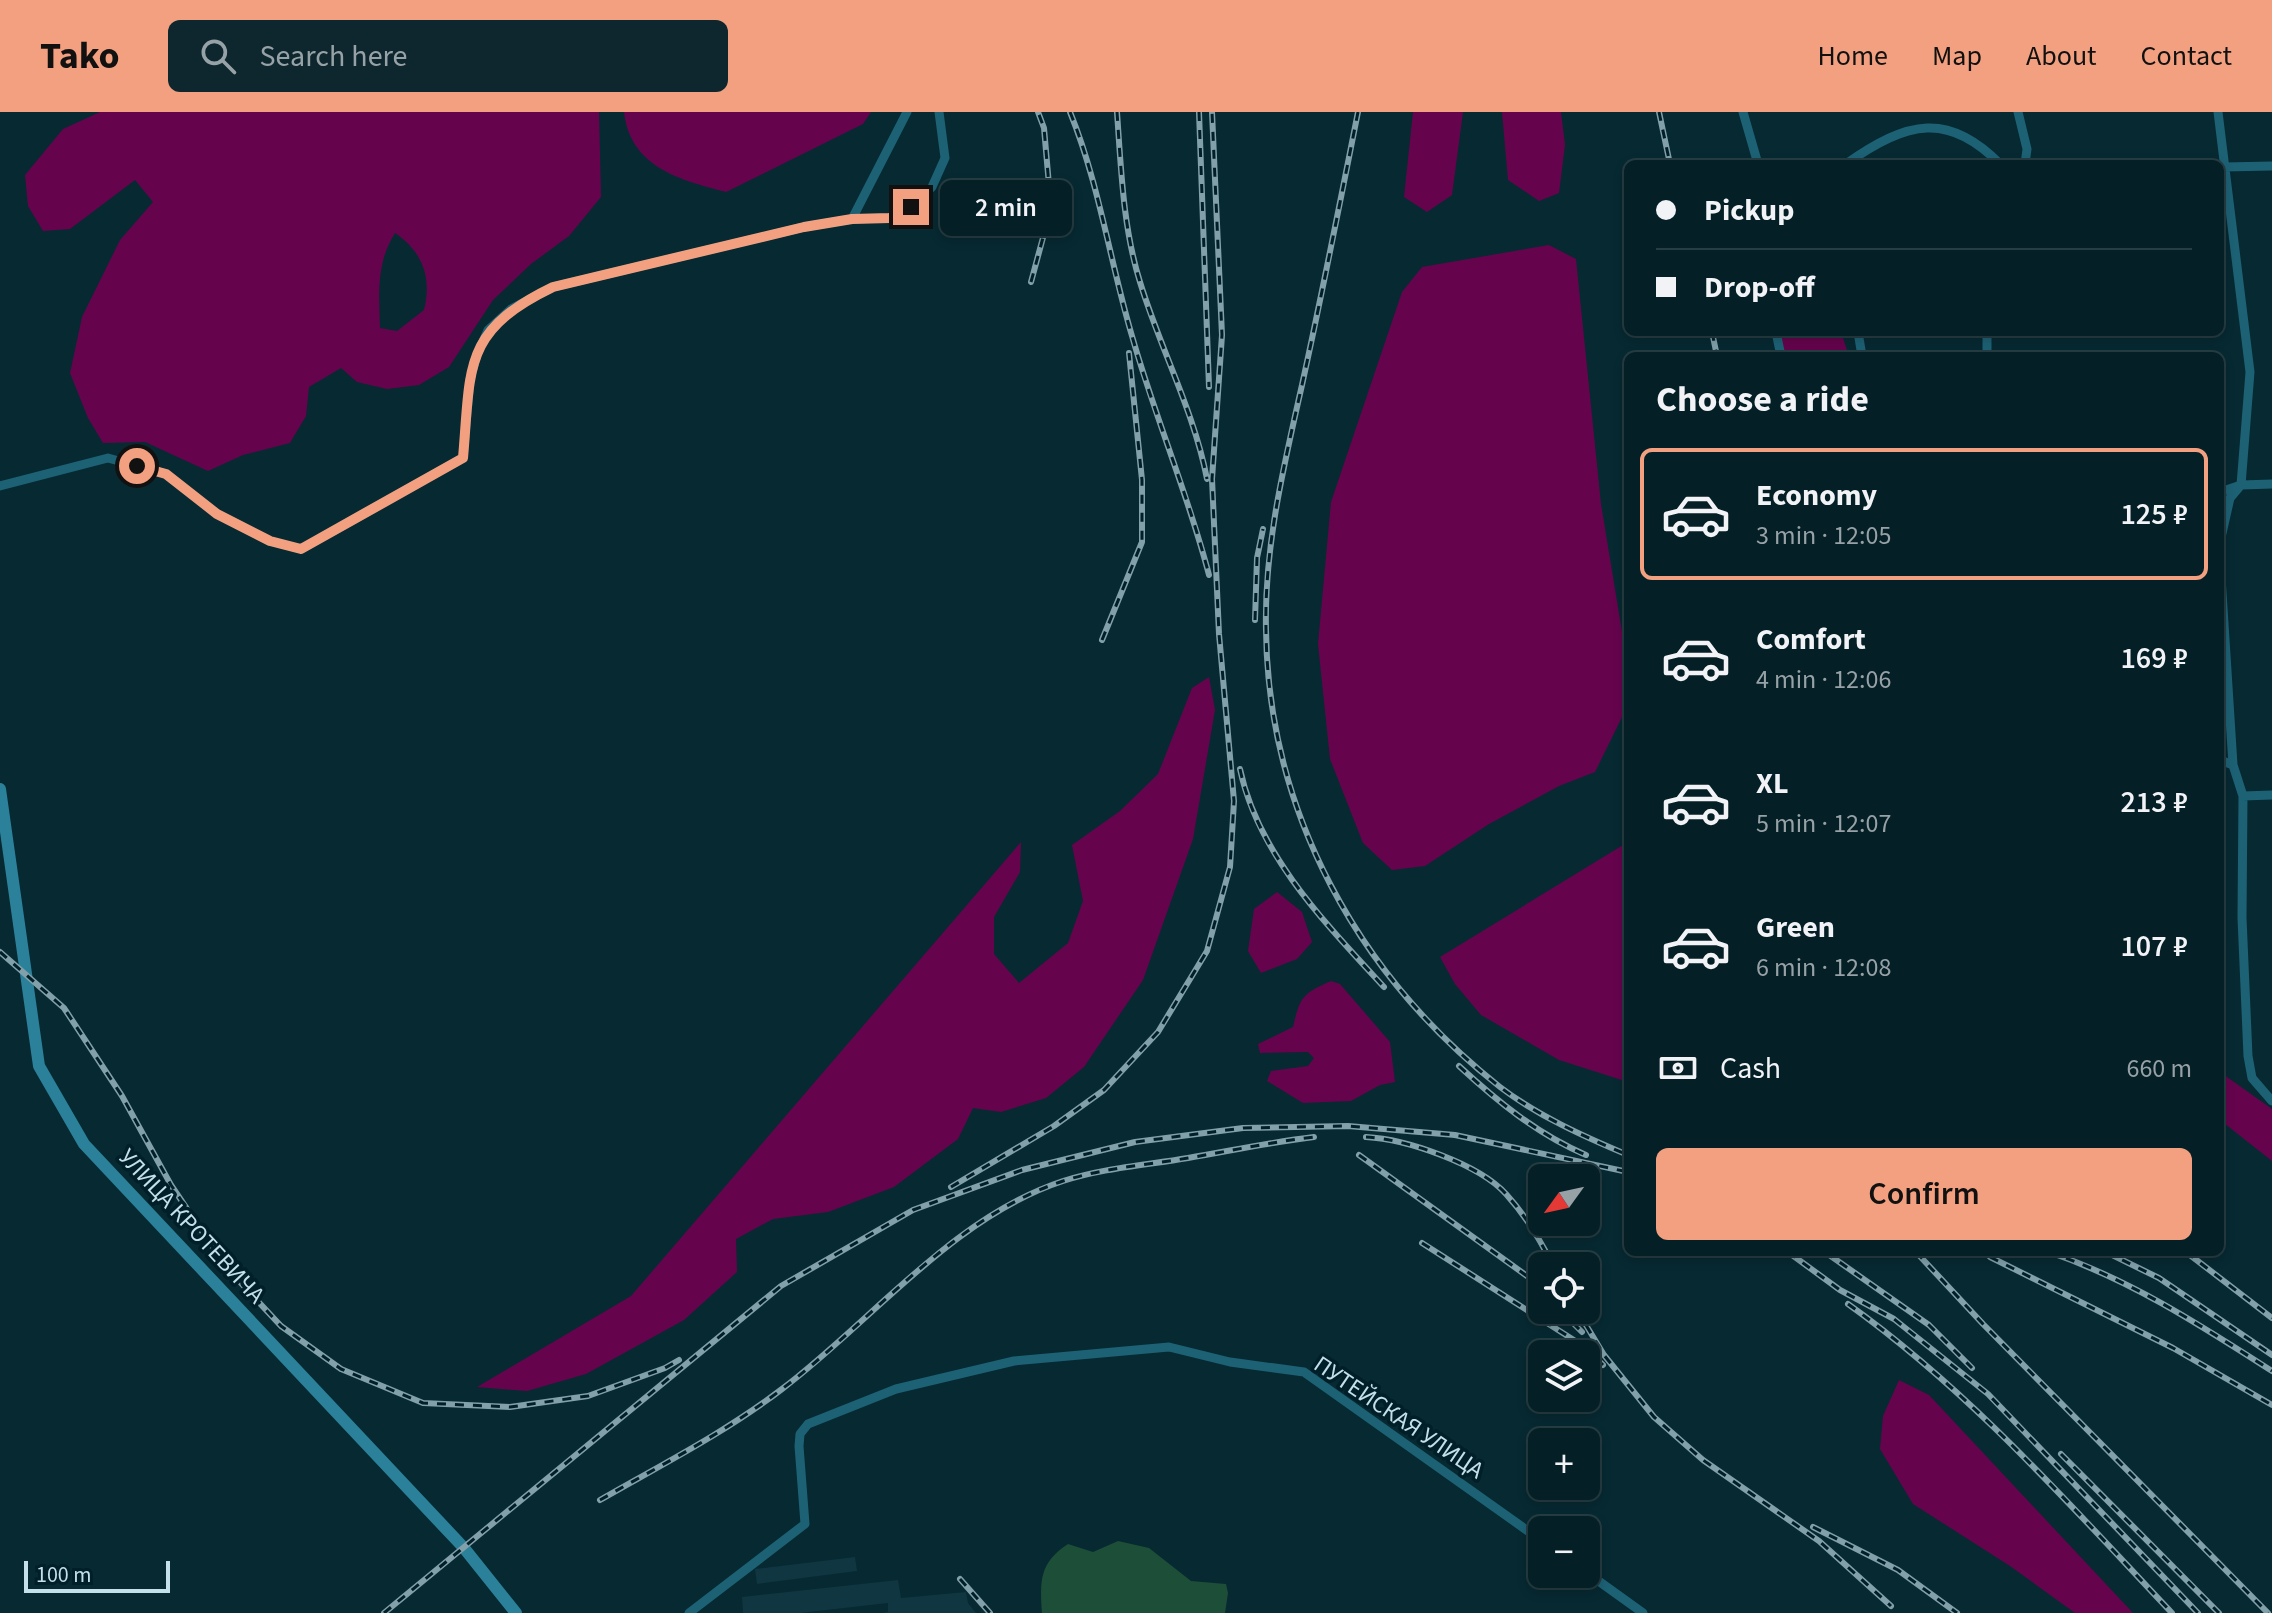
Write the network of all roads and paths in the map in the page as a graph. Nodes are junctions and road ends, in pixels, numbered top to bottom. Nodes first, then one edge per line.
1 (907, 112) edge
2 (939, 112) edge
3 (1743, 112) edge
4 (2018, 112) edge
5 (2218, 112) edge
6 (1920, 116) dead end
7 (1970, 127) dead end
8 (1757, 160) edge
9 (1852, 160) edge
10 (1997, 160) edge
11 (2026, 160) edge
12 (2223, 160) edge
13 (2272, 166) edge
14 (2224, 167) joint
15 (852, 219) junction
16 (2272, 484) edge
17 (2241, 485) junction
18 (0, 486) edge
19 (2224, 491) edge
20 (2224, 524) edge
21 (2224, 624) edge
22 (2224, 762) edge
23 (2233, 765) junction
24 (0, 789) edge
25 (2272, 795) edge
26 (2243, 796) junction
27 (2272, 1101) edge
28 (1528, 1531) edge
29 (1600, 1582) edge
30 (516, 1612) edge
31 (689, 1613) edge
32 (1643, 1613) edge

1 - 15 street
2 - 15 street
3 - 8 street
4 - 11 street
5 - 12 street
6 - 9 street
7 - 10 street
13 - 14 street
14 - 17 street
15 - 18 street
16 - 17 street
17 - 19 street
17 - 20 street
21 - 23 street
22 - 23 street
23 - 26 street
24 - 30 street, УЛИЦА КРОТЕВИЧА
25 - 26 street
26 - 27 street
28 - 31 street, ПУТЕЙСКАЯ УЛИЦА
29 - 32 street

